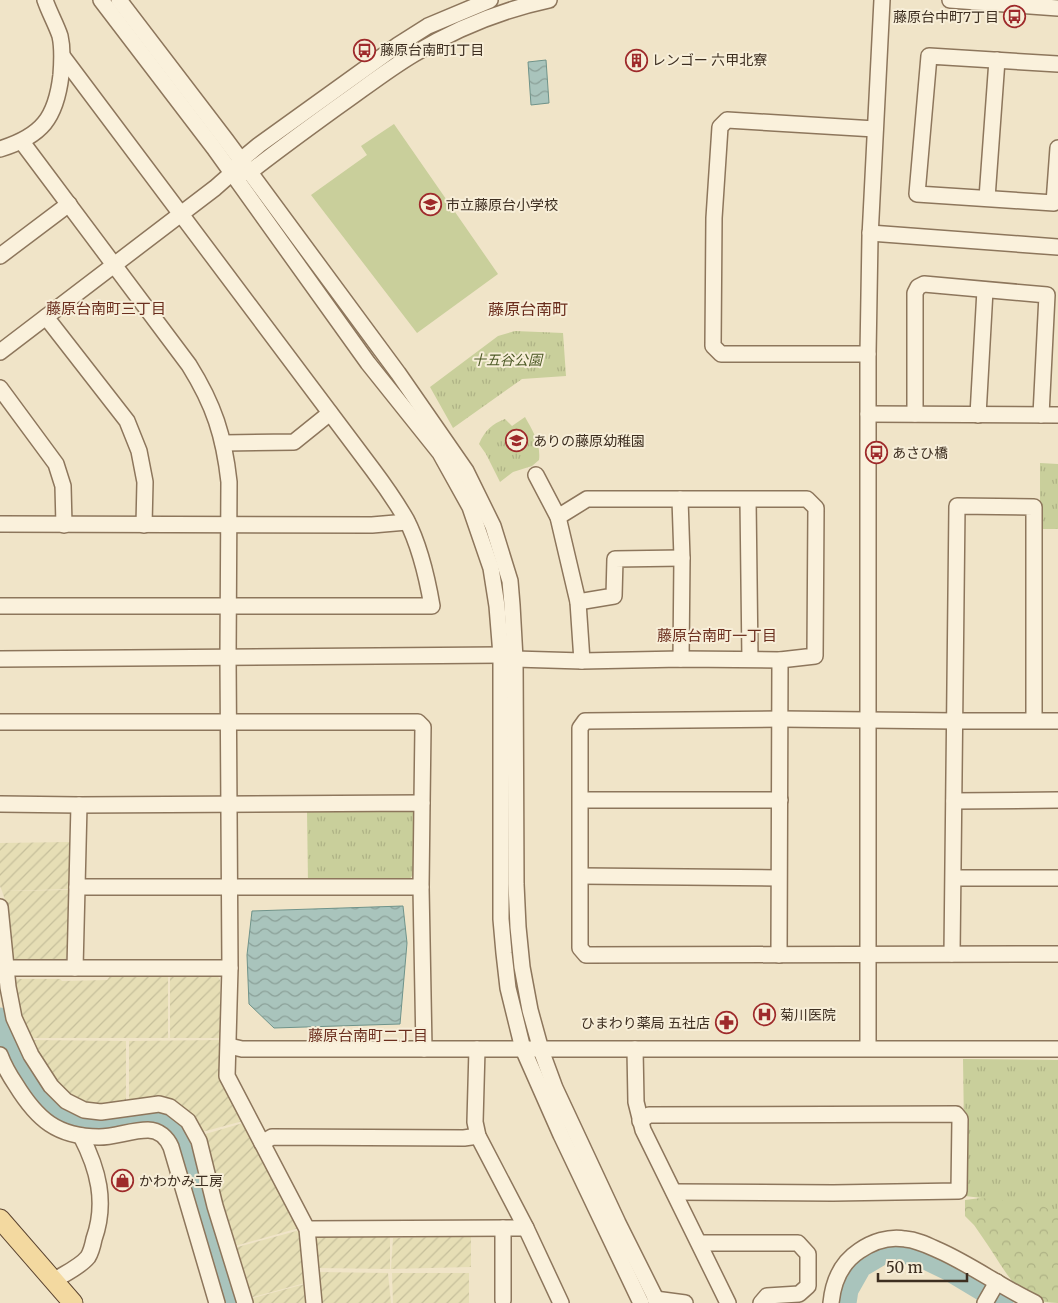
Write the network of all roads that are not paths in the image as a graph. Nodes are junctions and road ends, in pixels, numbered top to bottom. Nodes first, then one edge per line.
1 (45, 0) edge
2 (101, 0) edge
3 (119, 0) edge
4 (490, 0) edge
5 (549, 0) edge
6 (882, 0) edge
7 (950, 0) edge
8 (1058, 8) edge
9 (63, 57) junction
10 (997, 60) junction
11 (1058, 64) edge
12 (876, 129) junction
13 (22, 142) junction
14 (1058, 148) edge
15 (0, 149) edge
16 (245, 166) junction
17 (232, 173) junction
18 (987, 198) junction
19 (68, 204) junction
20 (181, 214) junction
21 (870, 233) junction
22 (1058, 247) edge
23 (0, 256) edge
24 (114, 264) junction
25 (985, 290) junction
26 (46, 317) junction
27 (0, 352) edge
28 (868, 354) junction
29 (0, 388) edge
30 (330, 413) junction
31 (868, 414) junction
32 (915, 414) junction
33 (978, 414) junction
34 (1042, 415) junction
35 (1058, 415) edge
36 (223, 443) junction
37 (536, 475) dead end
38 (680, 499) junction
39 (748, 500) junction
40 (558, 517) junction
41 (407, 522) junction
42 (0, 524) edge
43 (64, 525) junction
44 (144, 525) junction
45 (228, 525) junction
46 (682, 558) junction
47 (578, 602) junction
48 (229, 605) junction
49 (0, 606) edge
50 (508, 657) junction
51 (228, 658) junction
52 (0, 659) edge
53 (681, 659) junction
54 (750, 659) junction
55 (780, 660) junction
56 (582, 661) junction
57 (781, 719) junction
58 (868, 720) junction
59 (1034, 720) junction
60 (228, 721) junction
61 (1058, 721) edge
62 (0, 722) edge
63 (956, 722) junction
64 (581, 800) junction
65 (780, 800) junction
66 (1058, 800) edge
67 (954, 801) junction
68 (422, 803) junction
69 (0, 804) edge
70 (229, 804) junction
71 (79, 805) junction
72 (581, 876) junction
73 (778, 878) junction
74 (954, 878) junction
75 (1058, 878) edge
76 (77, 887) junction
77 (421, 887) junction
78 (229, 888) junction
79 (0, 907) edge
80 (952, 954) junction
81 (1058, 954) edge
82 (779, 955) junction
83 (869, 955) junction
84 (6, 968) junction
85 (75, 968) junction
86 (230, 968) junction
87 (229, 1046) junction
88 (24, 1047) junction
89 (424, 1048) junction
90 (868, 1048) junction
91 (477, 1049) junction
92 (523, 1049) junction
93 (635, 1049) junction
94 (1058, 1049) edge
95 (541, 1050) junction
96 (2, 1057) edge
97 (640, 1121) junction
98 (80, 1136) junction
99 (478, 1136) junction
100 (262, 1143) junction
101 (674, 1192) junction
102 (0, 1219) edge
103 (503, 1228) junction
104 (526, 1228) junction
105 (307, 1230) junction
106 (700, 1243) junction
107 (53, 1281) junction
108 (996, 1283) junction
109 (503, 1300) dead end
110 (651, 1302) edge
111 (986, 1302) edge
112 (72, 1303) edge
113 (217, 1303) edge
114 (245, 1303) edge
115 (314, 1303) edge
116 (561, 1303) edge
117 (685, 1303) edge
118 (728, 1303) edge
119 (761, 1303) edge
120 (832, 1303) edge
121 (1035, 1303) edge

1 - 9 street
2 - 17 street
3 - 16 street
4 - 16 street
5 - 16 street
6 - 12 street
7 - 8 street
9 - 13 street
9 - 20 street
10 - 11 street
10 - 18 street
10 - 18 street
12 - 21 street
12 - 28 street
13 - 15 street
13 - 19 street
14 - 18 street
16 - 17 street
16 - 50 street
17 - 20 street
17 - 50 street
19 - 23 street
19 - 24 street
20 - 24 street
20 - 30 street
21 - 22 street
21 - 28 street
24 - 26 street
24 - 36 street
25 - 32 street
25 - 33 street
25 - 34 street
26 - 27 street
26 - 44 street
28 - 31 street
29 - 43 street
30 - 36 street
30 - 41 street
31 - 32 street
31 - 58 street
32 - 33 street
33 - 34 street
34 - 35 street
36 - 45 street
37 - 40 street
38 - 39 street
38 - 40 street
38 - 46 street
39 - 54 street
39 - 55 street
40 - 47 street
41 - 45 street
41 - 48 street
42 - 43 street
43 - 44 street
44 - 45 street
45 - 48 street
46 - 47 street
46 - 53 street
47 - 56 street
48 - 49 street
48 - 51 street
50 - 51 street
50 - 56 street
50 - 92 street
50 - 95 street
51 - 52 street
51 - 60 street
53 - 54 street
53 - 56 street
54 - 55 street
55 - 57 street
57 - 58 street
57 - 64 street
57 - 65 street
58 - 63 street
58 - 83 street
59 - 61 street
59 - 63 street
59 - 63 street
60 - 62 street
60 - 68 street
60 - 70 street
63 - 67 street
64 - 65 street
64 - 72 street
65 - 73 street
66 - 67 street
67 - 74 street
68 - 70 street
68 - 77 street
69 - 71 street
70 - 71 street
70 - 78 street
71 - 76 street
72 - 73 street
72 - 82 street
73 - 82 street
74 - 75 street
74 - 80 street
76 - 78 street
76 - 85 street
77 - 78 street
77 - 89 street
78 - 86 street
79 - 84 street
80 - 81 street
80 - 83 street
82 - 83 street
83 - 90 street
84 - 85 street
84 - 88 street
85 - 86 street
86 - 87 street
87 - 89 street
87 - 100 street
88 - 96 street
88 - 114 street
89 - 91 street
90 - 93 street
90 - 94 street
91 - 92 street
91 - 99 street
92 - 95 street
92 - 110 street
93 - 95 street
93 - 97 street
95 - 110 street
96 - 98 street
97 - 101 street
97 - 101 street
98 - 107 street
98 - 113 street
99 - 100 street
99 - 104 street
100 - 105 street
101 - 106 street
102 - 107 main road
103 - 104 street
103 - 105 street
103 - 109 street
104 - 116 street
105 - 115 street
106 - 118 street
106 - 119 street
107 - 112 main road
108 - 111 street
108 - 120 street
108 - 121 street
110 - 117 street

